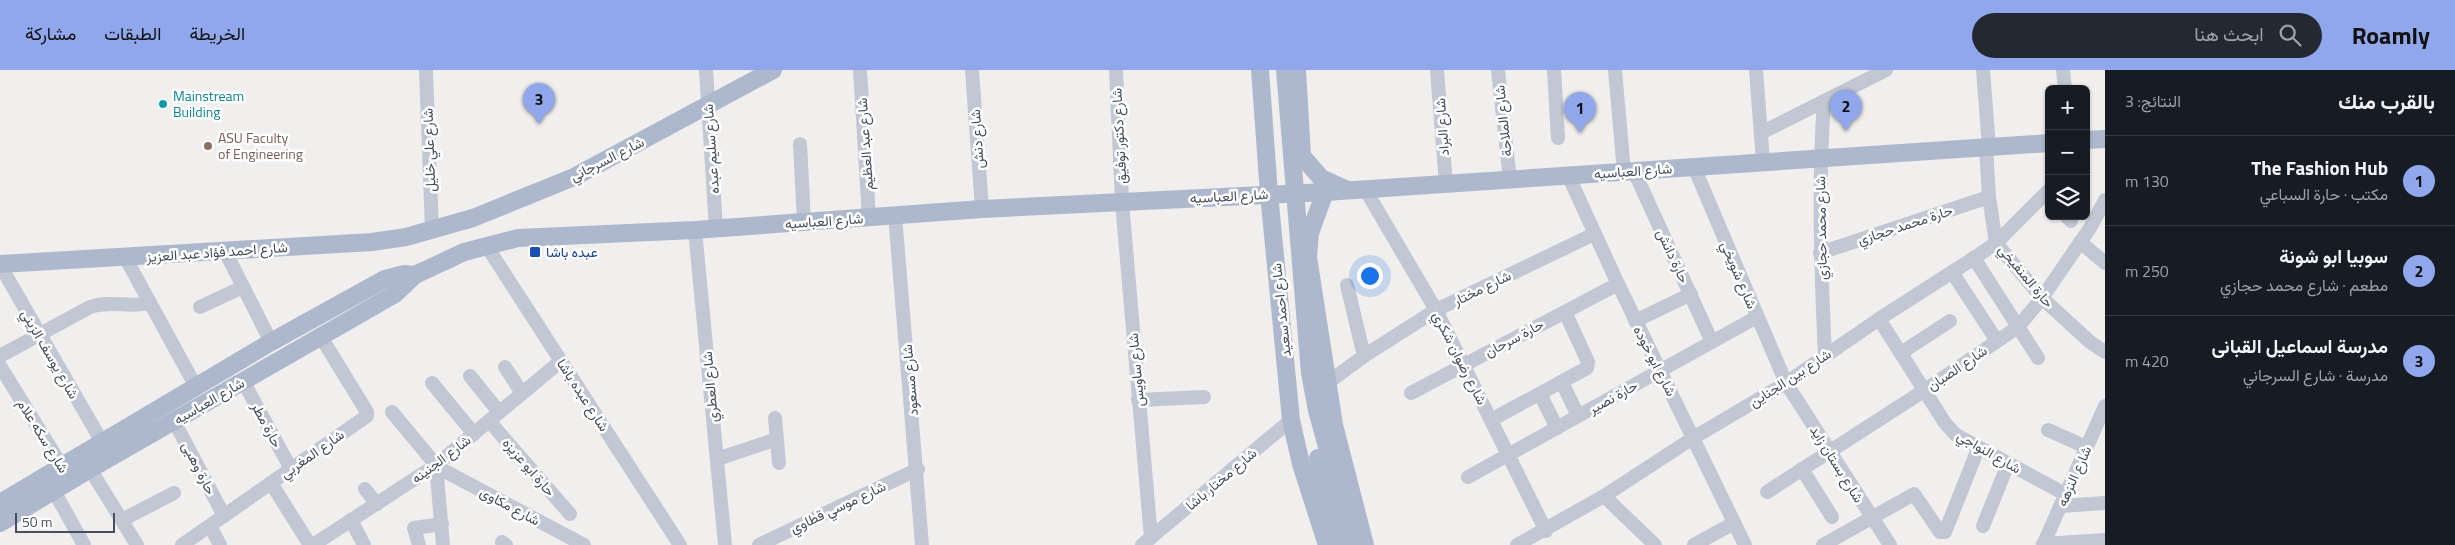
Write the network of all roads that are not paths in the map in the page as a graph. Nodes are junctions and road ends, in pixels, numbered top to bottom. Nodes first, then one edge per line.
1 (426, 70) edge
2 (706, 70) edge
3 (773, 70) edge
4 (860, 70) edge
5 (972, 70) edge
6 (1116, 70) edge
7 (1260, 70) edge
8 (1278, 70) edge
9 (1285, 70) edge
10 (1297, 70) edge
11 (1437, 70) edge
12 (1498, 70) edge
13 (1554, 70) edge
14 (1615, 70) edge
15 (1756, 70) edge
16 (1886, 70) edge
17 (1983, 70) edge
18 (2063, 70) edge
19 (2065, 85) edge
20 (1824, 101) junction
21 (708, 105) junction
22 (1761, 133) junction
23 (1558, 138) dead end
24 (2105, 139) edge
25 (2090, 140) edge
26 (2045, 143) edge
27 (800, 144) dead end
28 (1988, 147) junction
29 (1820, 158) junction
30 (1763, 162) junction
31 (1694, 167) junction
32 (1509, 171) dead end
33 (1629, 171) junction
34 (1568, 175) junction
35 (1446, 184) junction
36 (1357, 190) junction
37 (1325, 192) junction
38 (1269, 194) junction
39 (1990, 197) junction
40 (2045, 197) edge
41 (2105, 200) edge
42 (1122, 202) junction
43 (982, 209) junction
44 (895, 216) junction
45 (473, 218) junction
46 (870, 218) junction
47 (804, 222) junction
48 (716, 229) junction
49 (432, 230) junction
50 (695, 230) junction
51 (1594, 234) junction
52 (1996, 242) junction
53 (2080, 242) junction
54 (481, 246) junction
55 (225, 251) junction
56 (1820, 253) junction
57 (125, 257) junction
58 (1974, 258) junction
59 (2105, 263) edge
60 (0, 265) edge
61 (1309, 269) junction
62 (1952, 272) junction
63 (415, 275) junction
64 (1278, 280) junction
65 (1618, 284) junction
66 (1347, 285) dead end
67 (242, 287) junction
68 (1691, 294) junction
69 (2042, 298) junction
70 (150, 303) junction
71 (200, 307) dead end
72 (1436, 310) junction
73 (1565, 312) junction
74 (1757, 317) junction
75 (1878, 319) junction
76 (1636, 321) junction
77 (1950, 321) dead end
78 (2018, 327) junction
79 (37, 334) junction
80 (321, 337) junction
81 (1997, 341) junction
82 (272, 342) junction
83 (1712, 342) junction
84 (2105, 352) edge
85 (1901, 353) junction
86 (0, 356) edge
87 (1364, 356) junction
88 (1825, 356) junction
89 (2038, 358) dead end
90 (560, 360) junction
91 (1464, 365) junction
92 (0, 366) edge
93 (505, 367) dead end
94 (1661, 370) junction
95 (470, 376) dead end
96 (244, 381) junction
97 (1562, 382) junction
98 (432, 383) dead end
99 (1786, 383) junction
100 (1326, 384) junction
101 (196, 387) junction
102 (1925, 390) junction
103 (522, 393) junction
104 (1411, 393) dead end
105 (1540, 394) junction
106 (1204, 397) dead end
107 (1138, 400) junction
108 (2105, 406) edge
109 (392, 412) dead end
110 (1578, 416) junction
111 (494, 417) junction
112 (775, 418) dead end
113 (1291, 420) junction
114 (1491, 420) junction
115 (174, 421) junction
116 (1557, 428) junction
117 (2048, 430) dead end
118 (474, 434) junction
119 (1694, 438) junction
120 (777, 439) junction
121 (102, 442) junction
122 (2086, 447) junction
123 (1978, 449) junction
124 (1830, 451) junction
125 (1508, 455) junction
126 (717, 459) junction
127 (779, 463) dead end
128 (2008, 464) junction
129 (61, 465) junction
130 (437, 466) junction
131 (90, 469) junction
132 (291, 469) junction
133 (918, 469) junction
134 (1802, 469) junction
135 (1468, 477) dead end
136 (70, 480) junction
137 (271, 483) junction
138 (365, 490) dead end
139 (54, 491) junction
140 (1767, 492) dead end
141 (174, 493) dead end
142 (1604, 496) junction
143 (2062, 500) junction
144 (0, 503) edge
145 (2105, 503) edge
146 (377, 504) junction
147 (570, 514) dead end
148 (224, 516) junction
149 (1832, 517) dead end
150 (1870, 518) junction
151 (122, 520) junction
152 (351, 520) junction
153 (0, 523) edge
154 (1734, 523) junction
155 (442, 524) junction
156 (210, 526) junction
157 (1984, 526) dead end
158 (1546, 530) junction
159 (560, 539) edge
160 (2105, 540) edge
161 (1146, 542) edge
162 (1889, 544) edge
163 (84, 545) edge
164 (137, 545) edge
165 (182, 545) edge
166 (220, 545) edge
167 (311, 545) edge
168 (364, 545) edge
169 (420, 545) edge
170 (443, 545) edge
171 (584, 545) edge
172 (680, 545) edge
173 (725, 545) edge
174 (758, 545) edge
175 (922, 545) edge
176 (1327, 545) edge
177 (1341, 545) edge
178 (1354, 545) edge
179 (1365, 545) edge
180 (1517, 545) edge
181 (1655, 545) edge
182 (1694, 545) edge
183 (1745, 545) edge
184 (1823, 545) edge
185 (2043, 545) edge

1 - 49 street, شارع علي خليل
2 - 21 street, شارع سليم عبده
3 - 21 main road, شارع السرجاني
4 - 46 street, شارع عبد العظيم
5 - 43 street, شارع دنش
6 - 42 street, شارع دكتور توفيق
7 - 38 main road, شارع احمد سعيد
8 - 177 main road, bridge
9 - 178 main road, bridge
10 - 36 main road
11 - 35 street, شارع البراد
12 - 32 street, شارع الملاحة
13 - 23 street
14 - 33 street, حارة دانش
15 - 22 street
16 - 20 street
17 - 28 street, حارة المنفيخي
18 - 19 street
20 - 22 street
20 - 29 street, شارع محمد حجازي
21 - 45 main road, شارع السرجاني
21 - 48 street, شارع سليم عبده
22 - 30 street
24 - 25 main road
26 - 28 main road, شارع العباسيه
27 - 47 street
28 - 29 main road, شارع العباسيه
28 - 39 street, حارة المنفيخي
29 - 30 main road, شارع العباسيه
29 - 56 street, شارع محمد حجازي
30 - 31 main road, شارع العباسيه
31 - 33 main road, شارع العباسيه
31 - 74 street, شارع شويخي
33 - 34 main road, شارع العباسيه
33 - 68 street, حارة دانش
34 - 35 main road, شارع العباسيه
34 - 51 street, شارع ابو خوده
35 - 36 main road, شارع العباسيه
36 - 37 main road, شارع العباسيه
36 - 72 street, شارع رضوان شكري
37 - 38 main road, شارع العباسيه
37 - 61 main road
38 - 42 main road, شارع العباسيه
38 - 64 main road, شارع احمد سعيد
39 - 52 street, حارة المنفيخي
39 - 56 street, حارة محمد حجازي
40 - 52 street, شارع بين الجناين
41 - 53 street, شارع الصبان
42 - 43 main road, شارع العباسيه
42 - 107 street, شارع ساويس
43 - 44 main road, شارع العباسيه
44 - 46 main road, شارع العباسيه
44 - 133 street, شارع مسعود
45 - 49 main road, شارع السرجاني
45 - 54 main road
46 - 47 main road, شارع العباسيه
47 - 48 main road, شارع العباسيه
48 - 50 main road, شارع العباسيه
49 - 55 main road, شارع احمد فؤاد عبد العزيز
50 - 54 main road, شارع العباسيه
50 - 126 street, شارع العطري
51 - 65 street, شارع ابو خوده
51 - 72 street, شارع مختار
52 - 58 street, شارع بين الجناين
52 - 69 street, حارة المنفيخي
53 - 59 street
53 - 69 street, شارع الصبان
54 - 63 main road, شارع العباسيه
54 - 90 street, شارع عبده باشا
55 - 57 main road, شارع احمد فؤاد عبد العزيز
55 - 67 street
56 - 88 street, شارع محمد حجازي
57 - 60 main road, شارع احمد فؤاد عبد العزيز
57 - 70 street
58 - 62 street, شارع بين الجناين
58 - 78 street
60 - 79 street, شارع يوسف الزيني
61 - 64 main road
61 - 100 main road
62 - 75 street, شارع بين الجناين
62 - 81 street
63 - 80 main road, شارع العباسيه
63 - 82 main road, شارع العباسيه
64 - 113 main road, شارع احمد سعيد
65 - 73 street, حارة سرحان
65 - 76 street, شارع ابو خوده
66 - 87 street
67 - 71 street
67 - 82 street
68 - 76 street
68 - 83 street, حارة دانش
69 - 78 street, شارع الصبان
69 - 84 street, حارة المنفيخي
70 - 79 street
70 - 101 street
72 - 87 street, شارع مختار
72 - 91 street, شارع رضوان شكري
73 - 91 street, حارة سرحان
73 - 97 street
74 - 83 street, حارة نصير
74 - 99 street, شارع شويخي
75 - 85 street, شارع النواجي
75 - 88 street, شارع بين الجناين
76 - 94 street, شارع ابو خوده
77 - 85 street
78 - 81 street, شارع الصبان
78 - 89 street
79 - 86 street
79 - 121 street, شارع يوسف الزيني
80 - 96 main road, شارع العباسيه
80 - 132 street, شارع المغربي
81 - 102 street, شارع الصبان
82 - 101 main road, شارع العباسيه
83 - 94 street, حارة نصير
85 - 102 street, شارع النواجي
87 - 100 street, شارع مختار
88 - 99 street, شارع بين الجناين
90 - 103 street, شارع الجنينه
90 - 172 street, شارع عبده باشا
91 - 104 street, حارة سرحان
91 - 114 street, شارع رضوان شكري
92 - 129 street, شارع سكه علام
93 - 103 street
94 - 110 street, حارة نصير
94 - 119 street, شارع ابو خوده
95 - 111 street, حارة ابو عزيزه
96 - 115 main road, شارع العباسيه
96 - 132 street, حارة مطر
97 - 105 street
97 - 110 street
98 - 118 street
99 - 119 street, شارع بين الجناين
99 - 124 street, شارع بستان زايد
100 - 179 main road
101 - 121 main road, شارع العباسيه
102 - 123 street, شارع النواجي
102 - 124 street, شارع الصبان
103 - 111 street, شارع الجنينه
105 - 114 street
105 - 116 street
106 - 107 street
107 - 161 street, شارع ساويس
108 - 122 street, شارع النزهه
109 - 130 street
110 - 116 street, حارة نصير
111 - 118 street, شارع الجنينه
111 - 147 street, حارة ابو عزيزه
112 - 120 street
113 - 161 street, شارع مختار باشا
113 - 176 main road, شارع احمد سعيد
114 - 125 street, شارع رضوان شكري
115 - 131 main road, شارع العباسيه
115 - 148 street, حارة وهبى
116 - 125 street, حارة نصير
117 - 122 street
118 - 130 street, شارع الجنينه
119 - 142 street, شارع بين الجناين
119 - 154 street, شارع ابو خوده
120 - 126 street
120 - 127 street
121 - 129 main road, شارع العباسيه
122 - 143 street, شارع النزهه
123 - 128 street, شارع النواجي
123 - 150 street
124 - 134 street, شارع الصبان
124 - 150 street, شارع بستان زايد
125 - 135 street, حارة نصير
125 - 158 street, شارع رضوان شكري
126 - 173 street, شارع العطري
128 - 143 street, شارع النواجي
128 - 157 street
129 - 136 street, شارع سكه علام
129 - 144 main road, شارع العباسيه
130 - 146 street, شارع الجنينه
130 - 155 street
130 - 159 street, شارع مكاوى
131 - 136 main road, شارع العباسيه
131 - 151 street
132 - 137 street, شارع المغربي
133 - 174 street, شارع موسي قطاوي
133 - 175 street, شارع مسعود
134 - 140 street, شارع الصبان
134 - 149 street
136 - 139 main road, شارع العباسيه
137 - 148 street, شارع المغربي
137 - 167 street
138 - 146 street
139 - 153 main road, شارع العباسيه
139 - 163 street
141 - 151 street
142 - 158 street, شارع بين الجناين
142 - 181 street
143 - 145 street
143 - 185 street, شارع النزهه
146 - 152 street, شارع الجنينه
148 - 156 street, شارع المغربي
150 - 162 street, شارع بستان زايد
150 - 184 street
151 - 164 street
152 - 167 street, شارع الجنينه
152 - 168 street
154 - 182 street
154 - 183 street, شارع ابو خوده
155 - 169 street
155 - 170 street
156 - 165 street, شارع المغربي
156 - 166 street
158 - 180 street, شارع بين الجناين
159 - 171 street, شارع مكاوى
160 - 185 street

